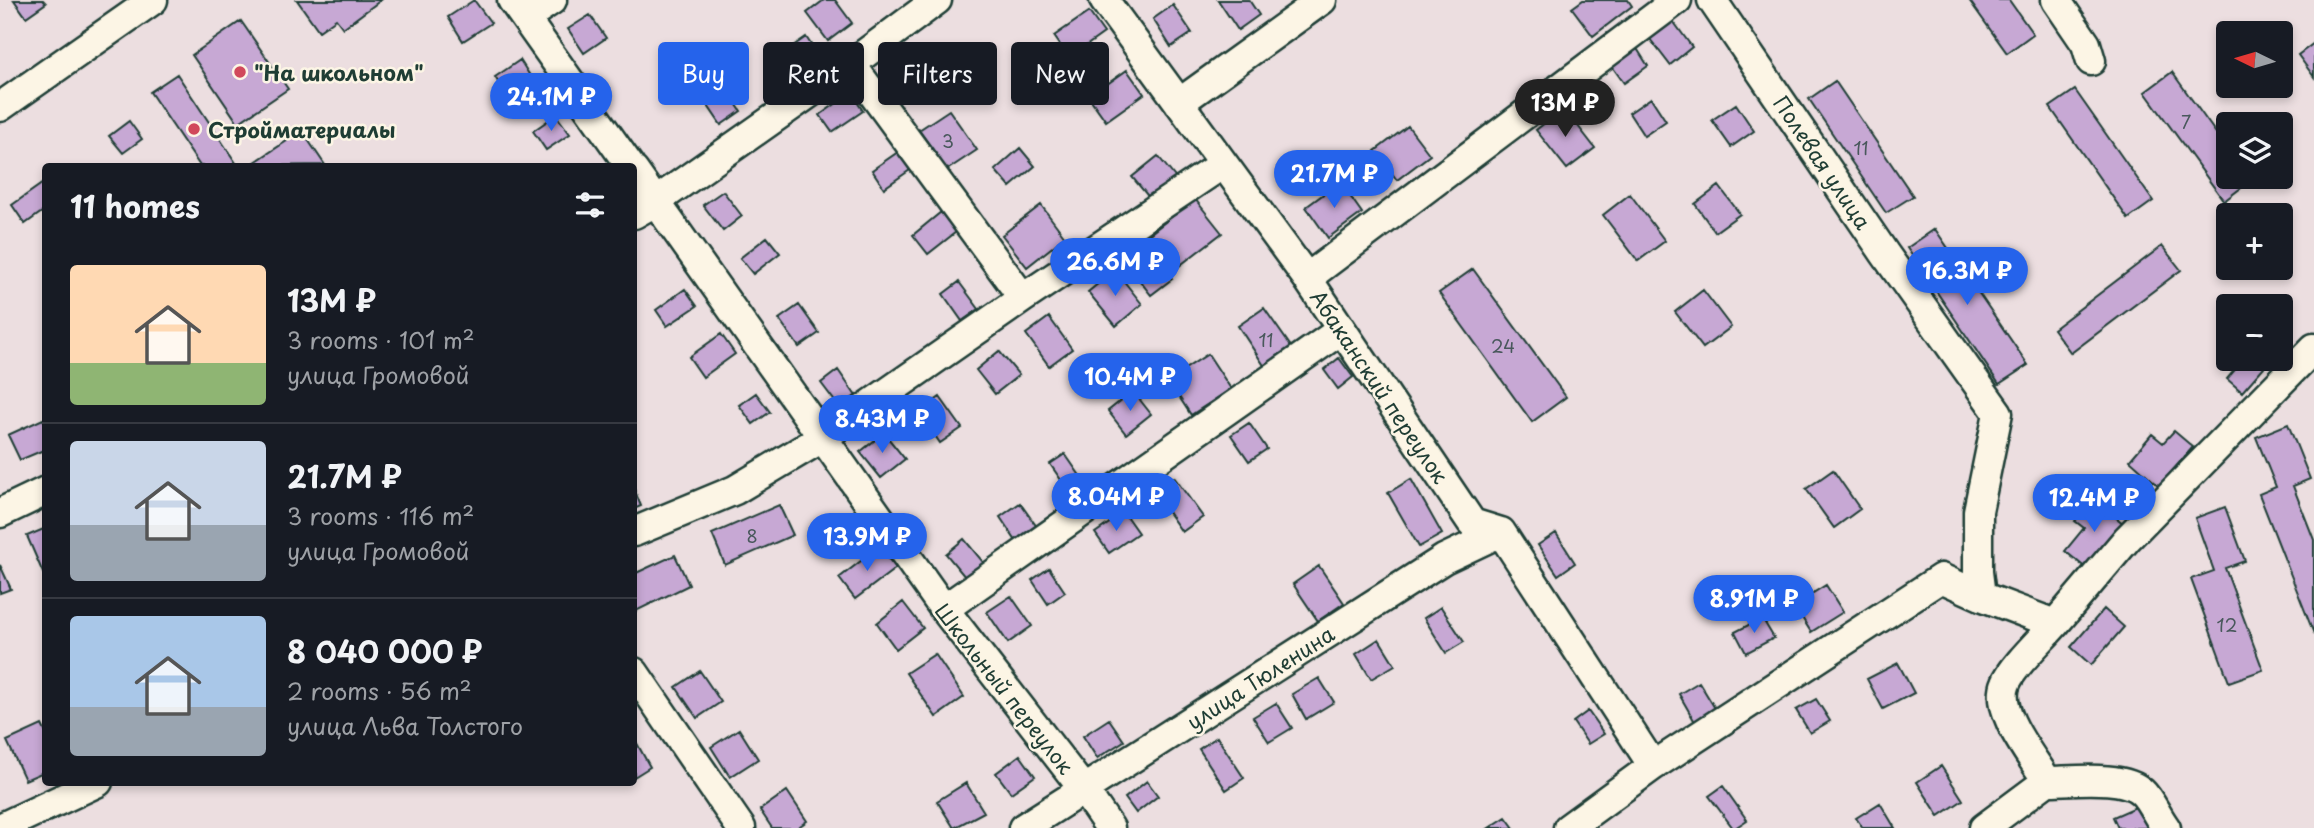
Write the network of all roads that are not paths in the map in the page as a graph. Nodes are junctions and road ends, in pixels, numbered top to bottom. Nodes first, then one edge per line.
1 (153, 0) edge
2 (552, 0) edge
3 (937, 0) edge
4 (1104, 0) edge
5 (1322, 0) edge
6 (1677, 0) edge
7 (1712, 0) edge
8 (2056, 0) edge
9 (519, 9) edge
10 (864, 54) edge
11 (2091, 61) dead end
12 (864, 82) edge
13 (1180, 103) junction
14 (792, 105) edge
15 (0, 107) edge
16 (628, 163) edge
17 (1223, 164) junction
18 (637, 182) edge
19 (644, 208) edge
20 (1307, 278) junction
21 (1023, 298) junction
22 (1342, 330) junction
23 (2314, 348) edge
24 (822, 438) junction
25 (42, 493) edge
26 (0, 513) edge
27 (637, 531) edge
28 (1501, 532) junction
29 (1981, 597) junction
30 (944, 609) junction
31 (2055, 624) junction
32 (637, 676) edge
33 (1653, 766) junction
34 (2047, 781) junction
35 (90, 786) edge
36 (1084, 790) junction
37 (0, 828) edge
38 (741, 828) edge
39 (1023, 828) edge
40 (1110, 828) edge
41 (1568, 828) edge
42 (1984, 828) edge
43 (2166, 828) edge

1 - 15 street
2 - 9 street
3 - 10 street
4 - 13 street, Абаканский переулок
5 - 13 street
6 - 20 street
7 - 29 street, Полевая улица
8 - 11 street
9 - 16 street
12 - 21 street
13 - 17 street, Абаканский переулок
14 - 19 street
17 - 20 street, Абаканский переулок
17 - 21 street
18 - 19 street, Школьный переулок
19 - 24 street, Школьный переулок
20 - 22 street, Абаканский переулок
21 - 24 street
22 - 28 street, Абаканский переулок
22 - 30 street
23 - 31 street
24 - 27 street
24 - 30 street, Школьный переулок
25 - 26 street
28 - 33 street
28 - 36 street, улица Тюленина
29 - 31 street
29 - 33 street
30 - 36 street, Школьный переулок
31 - 34 street
32 - 38 street
33 - 41 street
34 - 42 street
34 - 43 street
35 - 37 street
36 - 39 street, улица Тюленина
36 - 40 street, Школьный переулок

